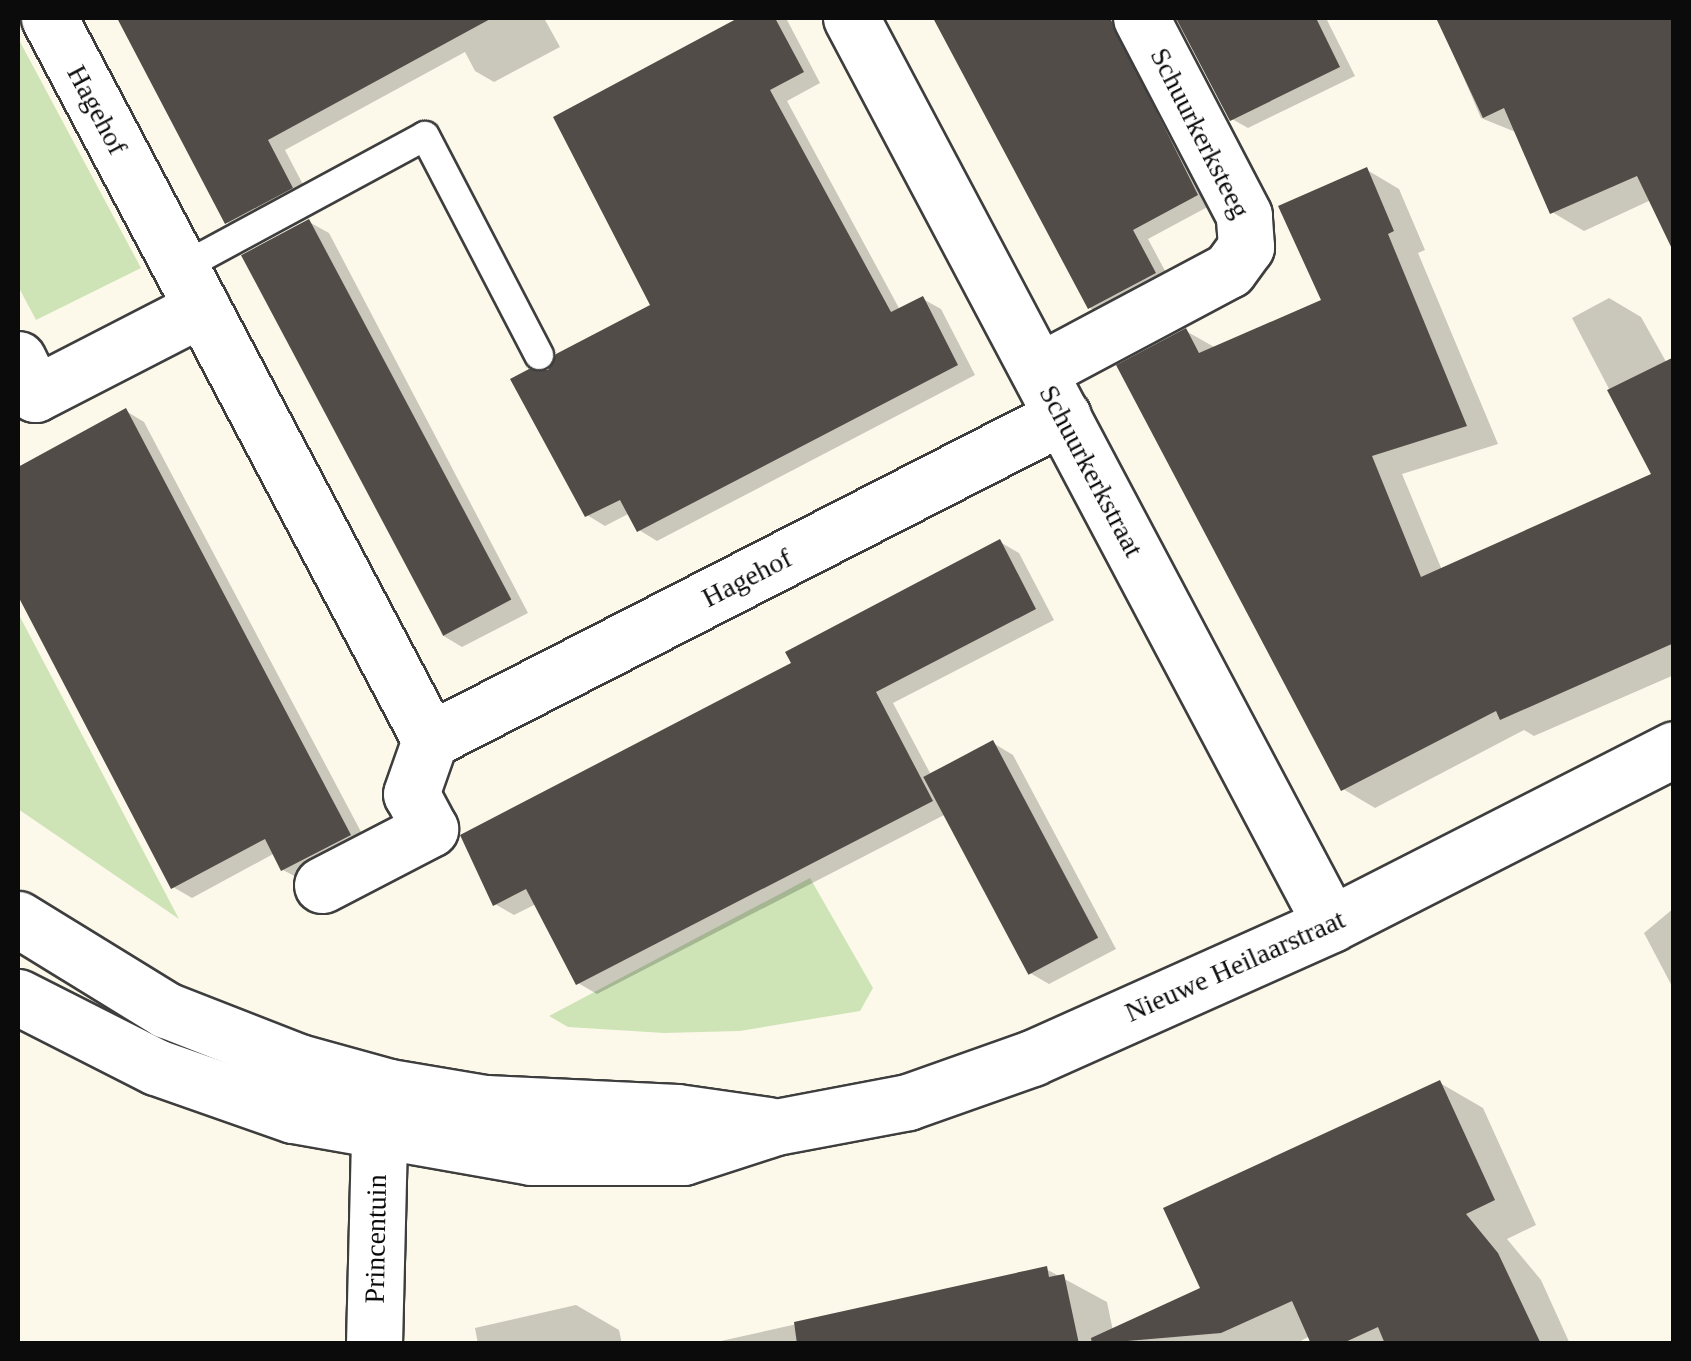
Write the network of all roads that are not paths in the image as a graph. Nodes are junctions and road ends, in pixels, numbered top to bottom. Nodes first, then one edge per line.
1 (49, 18) edge
2 (851, 18) edge
3 (1142, 18) edge
4 (192, 288) junction
5 (539, 356) dead end
6 (18, 359) edge
7 (1050, 393) junction
8 (430, 740) junction
9 (1674, 749) edge
10 (322, 884) dead end
11 (18, 919) edge
12 (1331, 924) junction
13 (18, 997) edge
14 (384, 1111) junction
15 (374, 1344) edge

1 - 4 street, Hagehof
2 - 7 street, Schuurkerkstraat
3 - 7 street, Schuurkerksteeg
4 - 5 lane
4 - 6 street
4 - 8 street, Hagehof
7 - 8 street, Hagehof
7 - 12 street, Schuurkerkstraat
8 - 10 street
9 - 12 street, Nieuwe Heilaarstraat
11 - 14 street, Nieuwe Heilaarstraat
12 - 14 street, Nieuwe Heilaarstraat
13 - 14 street, Nieuwe Heilaarstraat
14 - 15 street, Princentuin

